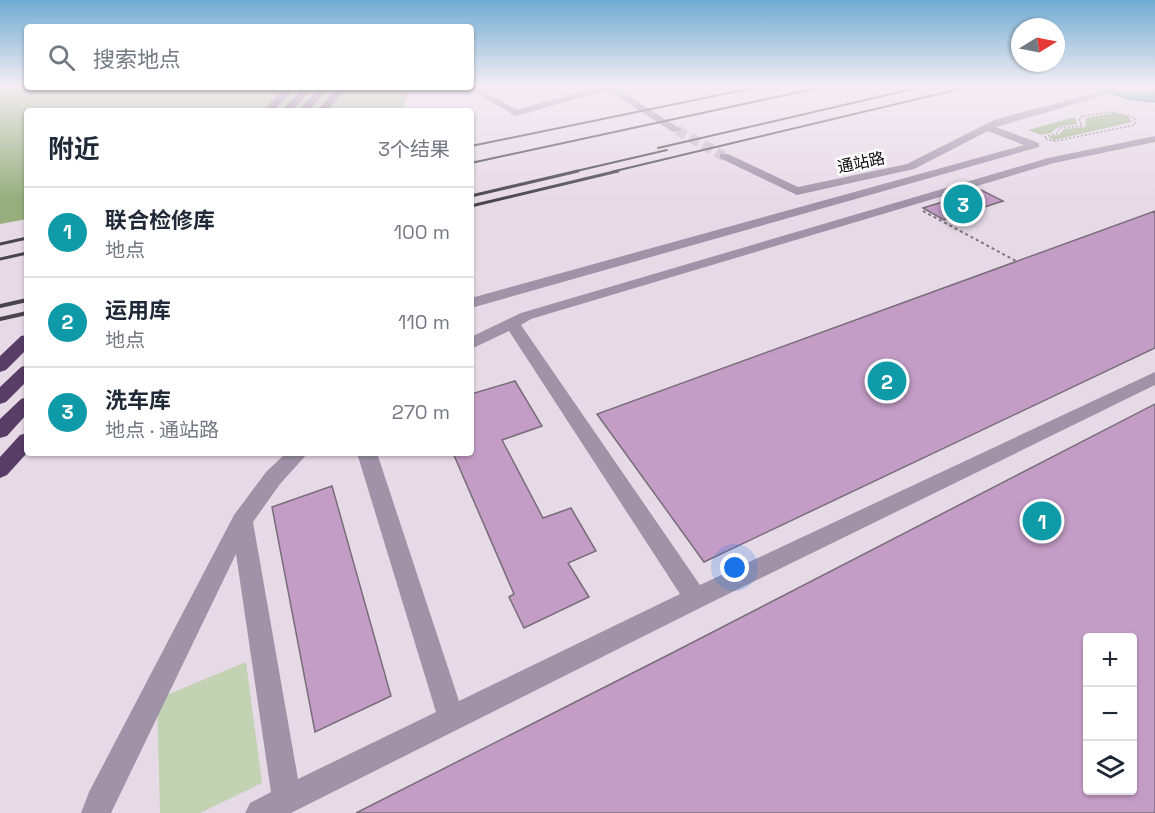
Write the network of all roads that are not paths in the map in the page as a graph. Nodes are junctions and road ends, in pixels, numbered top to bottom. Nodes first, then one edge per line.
1 (667, 124) edge
2 (997, 124) edge
3 (987, 127) junction
4 (677, 130) tunnel mouth
5 (1155, 139) edge
6 (724, 156) tunnel mouth
7 (474, 302) edge
8 (511, 322) junction
9 (474, 342) edge
10 (24, 343) edge
11 (0, 366) edge
12 (24, 374) edge
13 (1154, 380) edge
14 (0, 398) edge
15 (24, 406) edge
16 (0, 431) edge
17 (24, 443) edge
18 (295, 456) edge
19 (368, 456) edge
20 (0, 470) edge
21 (242, 521) junction
22 (696, 598) junction
23 (452, 719) junction
24 (286, 800) junction
25 (96, 813) edge
26 (260, 813) edge

1 - 4 street
2 - 3 street, 通站路
3 - 6 street, 通站路
3 - 7 street
5 - 8 street
8 - 9 street
8 - 22 street
10 - 11 highway
12 - 14 highway
13 - 22 street
15 - 16 highway
17 - 20 highway
18 - 21 street
19 - 23 street
21 - 24 street
21 - 25 street
22 - 23 street
23 - 24 street
24 - 26 street

